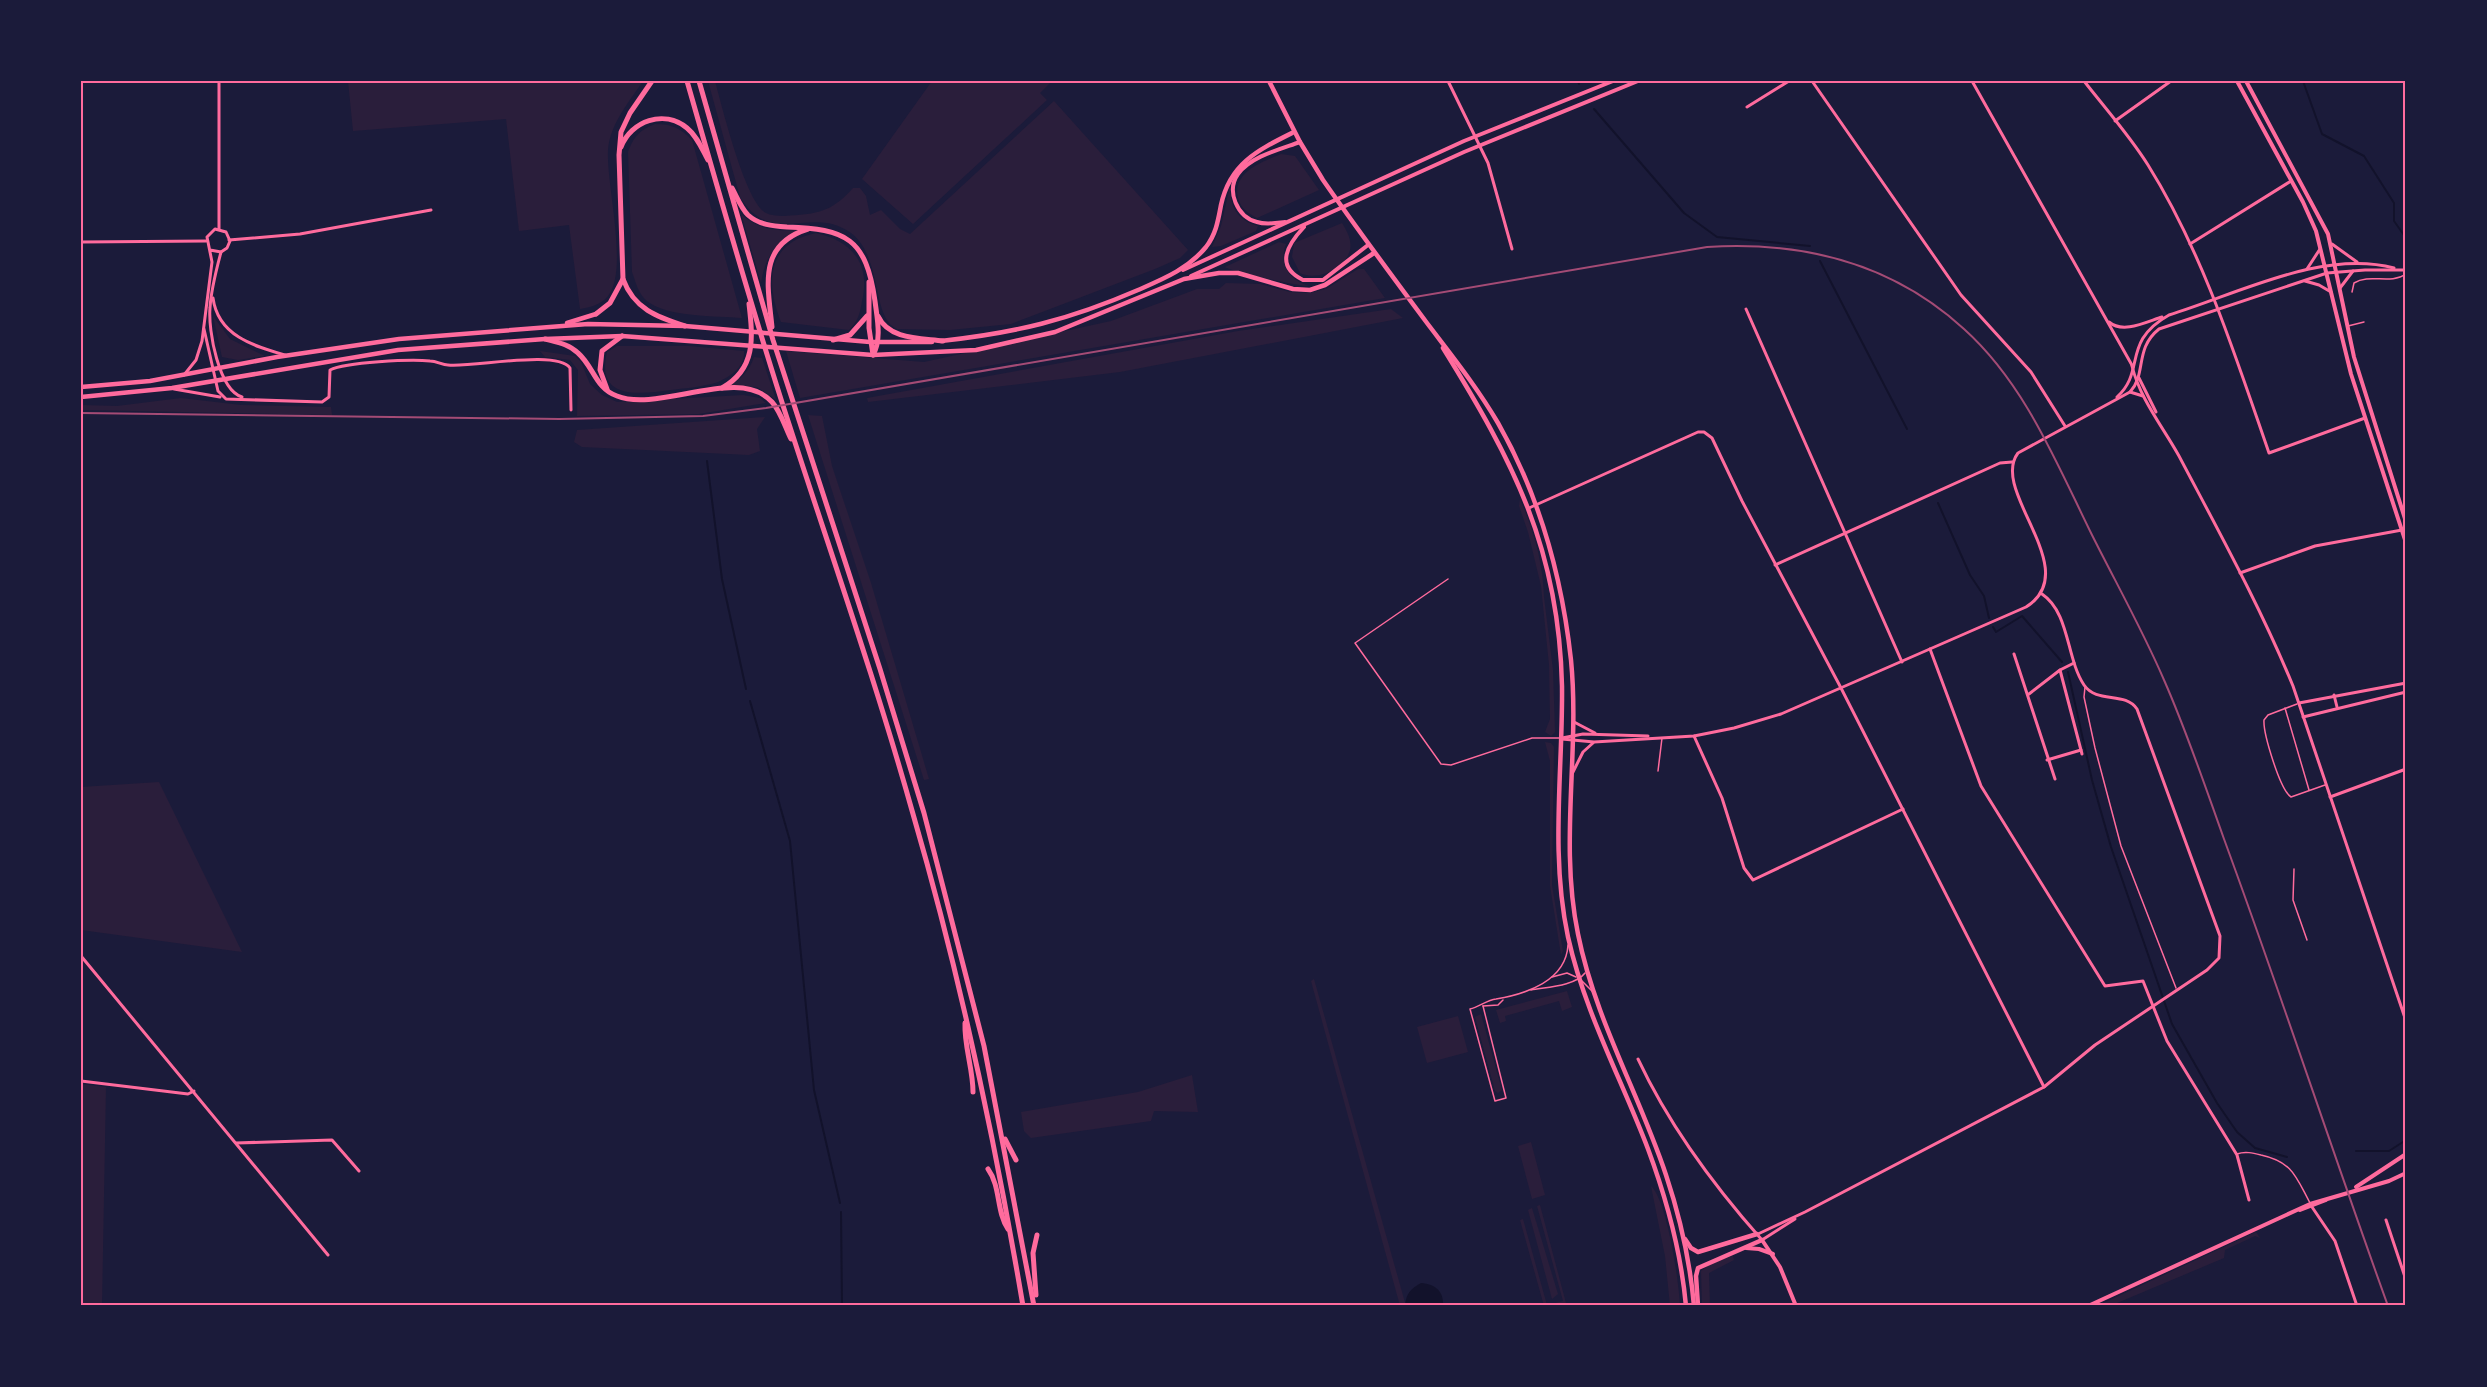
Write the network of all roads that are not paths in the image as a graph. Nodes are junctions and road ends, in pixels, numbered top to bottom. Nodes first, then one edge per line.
1 (219, 81) edge
2 (652, 81) edge
3 (687, 81) edge
4 (699, 81) edge
5 (1269, 81) edge
6 (1448, 81) edge
7 (1613, 81) edge
8 (1638, 81) edge
9 (1789, 81) edge
10 (1812, 81) edge
11 (1972, 81) edge
12 (2084, 81) edge
13 (2171, 81) edge
14 (2237, 81) edge
15 (2246, 81) edge
16 (1747, 107) dead end
17 (2115, 121) junction
18 (1294, 132) junction
19 (1476, 136) junction
20 (1300, 142) junction
21 (1480, 146) junction
22 (619, 155) junction
23 (713, 171) junction
24 (726, 176) junction
25 (2291, 181) junction
26 (431, 210) dead end
27 (1289, 222) junction
28 (1306, 224) junction
29 (814, 228) junction
30 (219, 229) junction
31 (229, 240) junction
32 (206, 241) junction
33 (81, 242) edge
34 (2190, 244) junction
35 (2332, 244) junction
36 (1368, 245) junction
37 (2321, 248) junction
38 (1512, 249) dead end
39 (210, 250) junction
40 (221, 252) junction
41 (1374, 253) junction
42 (2359, 263) junction
43 (2336, 264) junction
44 (2325, 266) junction
45 (1180, 271) junction
46 (2306, 271) junction
47 (2354, 271) junction
48 (2338, 272) junction
49 (2405, 272) edge
50 (869, 273) junction
51 (2327, 273) junction
52 (623, 279) junction
53 (1184, 279) junction
54 (2303, 281) junction
55 (2340, 288) junction
56 (2331, 292) junction
57 (2352, 292) dead end
58 (212, 293) junction
59 (2214, 301) junction
60 (2217, 308) junction
61 (1746, 309) dead end
62 (877, 313) junction
63 (596, 314) joint
64 (868, 315) junction
65 (2169, 315) junction
66 (753, 318) junction
67 (2105, 318) junction
68 (769, 320) junction
69 (2364, 322) dead end
70 (556, 326) junction
71 (685, 326) junction
72 (2347, 326) junction
73 (1431, 328) junction
74 (204, 329) junction
75 (622, 336) junction
76 (544, 339) junction
77 (833, 340) junction
78 (943, 341) junction
79 (870, 342) junction
80 (877, 343) junction
81 (873, 355) junction
82 (286, 356) junction
83 (2132, 366) junction
84 (221, 369) junction
85 (212, 370) junction
86 (182, 376) junction
87 (2138, 376) junction
88 (224, 379) junction
89 (214, 381) junction
90 (2137, 384) junction
91 (81, 387) edge
92 (172, 388) junction
93 (719, 389) junction
94 (2127, 389) junction
95 (610, 393) junction
96 (2130, 393) junction
97 (2145, 394) junction
98 (81, 397) edge
99 (222, 397) junction
100 (244, 398) junction
101 (2113, 400) junction
102 (571, 410) dead end
103 (2365, 418) junction
104 (786, 423) junction
105 (2066, 426) junction
106 (2013, 462) junction
107 (1536, 505) junction
108 (1529, 508) junction
109 (2406, 522) edge
110 (2402, 530) junction
111 (1845, 531) junction
112 (2406, 543) edge
113 (1775, 565) junction
114 (2241, 573) junction
115 (1448, 579) dead end
116 (2042, 594) junction
117 (1930, 649) junction
118 (2014, 654) dead end
119 (1902, 662) junction
120 (2074, 663) junction
121 (2060, 670) junction
122 (2406, 683) edge
123 (2085, 687) junction
124 (1841, 688) junction
125 (2406, 692) edge
126 (2029, 694) junction
127 (2334, 696) junction
128 (2299, 703) junction
129 (2337, 707) junction
130 (2285, 708) junction
131 (2303, 717) junction
132 (1573, 721) junction
133 (1599, 734) junction
134 (1694, 736) junction
135 (1662, 737) junction
136 (1560, 738) junction
137 (1573, 738) junction
138 (1594, 742) junction
139 (2047, 760) junction
140 (2406, 768) edge
141 (1658, 771) dead end
142 (1571, 776) junction
143 (2055, 778) dead end
144 (2325, 785) junction
145 (2310, 791) junction
146 (2330, 797) junction
147 (1903, 809) junction
148 (2294, 869) dead end
149 (1568, 936) junction
150 (2307, 940) dead end
151 (81, 956) edge
152 (1587, 969) junction
153 (1551, 977) junction
154 (1579, 979) junction
155 (2176, 989) junction
156 (1527, 991) junction
157 (1595, 994) junction
158 (1504, 999) junction
159 (1483, 1006) junction
160 (2152, 1006) junction
161 (966, 1015) junction
162 (2406, 1021) edge
163 (1638, 1059) dead end
164 (81, 1081) edge
165 (2044, 1087) junction
166 (194, 1091) junction
167 (973, 1092) dead end
168 (1002, 1136) junction
169 (236, 1143) junction
170 (2406, 1154) edge
171 (2237, 1155) junction
172 (1016, 1160) dead end
173 (988, 1169) dead end
174 (359, 1171) dead end
175 (2406, 1173) edge
176 (2353, 1189) junction
177 (2249, 1200) dead end
178 (2311, 1205) junction
179 (1805, 1212) junction
180 (2386, 1220) dead end
181 (1011, 1233) junction
182 (1683, 1234) junction
183 (1757, 1234) junction
184 (1037, 1235) dead end
185 (1762, 1240) junction
186 (1739, 1249) junction
187 (1773, 1254) junction
188 (328, 1255) dead end
189 (2406, 1280) edge
190 (1023, 1306) edge
191 (1035, 1306) edge
192 (1686, 1306) edge
193 (1696, 1306) edge
194 (1796, 1306) edge
195 (2088, 1306) edge
196 (2357, 1306) edge

1 - 30 street
2 - 22 highway
3 - 23 highway
4 - 24 highway
5 - 18 main road
6 - 19 street
7 - 19 street
8 - 21 street
9 - 16 street
10 - 105 street
11 - 67 street
12 - 17 street
13 - 17 street
14 - 25 street
15 - 35 street
17 - 34 street
18 - 20 main road
18 - 45 main road
19 - 21 street
19 - 27 street
20 - 27 street
20 - 36 main road
21 - 28 street
21 - 38 street
22 - 23 highway
22 - 52 highway
23 - 66 highway
24 - 29 highway
24 - 68 highway
25 - 34 street
25 - 37 street
26 - 31 street
27 - 45 street
28 - 36 street
28 - 53 street
29 - 50 highway
29 - 68 highway
30 - 31 street
30 - 32 street
31 - 40 street
32 - 33 street
32 - 39 street
34 - 59 street
35 - 42 street
35 - 43 street
36 - 41 main road
37 - 44 street
37 - 46 street
39 - 40 street
39 - 74 street
40 - 58 street
41 - 53 main road
41 - 73 main road
42 - 43 street
42 - 49 street
43 - 44 street
43 - 48 street
44 - 46 street
44 - 51 street
45 - 78 main road
46 - 59 street
47 - 48 street
47 - 49 street
47 - 55 street
48 - 51 street
48 - 55 street
49 - 57 lane
50 - 62 highway
50 - 64 highway
51 - 54 street
51 - 56 street
52 - 63 highway
52 - 71 highway
53 - 81 main road
54 - 56 street
54 - 60 street
55 - 72 street
56 - 103 street
58 - 82 street
58 - 84 street
59 - 60 street
59 - 65 street
60 - 87 street
60 - 103 street
61 - 111 street
62 - 78 highway
62 - 80 highway
63 - 70 main road
64 - 77 highway
64 - 79 highway
65 - 67 street
65 - 83 street
66 - 93 highway
66 - 104 highway
67 - 83 street
68 - 168 highway
69 - 72 lane
70 - 71 main road
70 - 82 main road
71 - 77 main road
72 - 109 street
73 - 107 main road
73 - 108 main road
74 - 85 street
74 - 86 street
75 - 76 main road
75 - 81 main road
75 - 95 highway
76 - 88 main road
76 - 95 highway
77 - 79 main road
78 - 80 main road
79 - 80 main road
79 - 81 highway
80 - 81 highway
82 - 84 main road
83 - 87 street
83 - 90 street
83 - 94 street
84 - 85 main road
84 - 88 street
85 - 86 main road
85 - 89 street
86 - 91 main road
87 - 90 street
87 - 97 street
88 - 89 main road
88 - 100 street
89 - 92 main road
89 - 99 street
90 - 94 street
90 - 96 street
90 - 97 street
92 - 98 main road
92 - 99 street
93 - 95 highway
93 - 104 highway
94 - 101 street
96 - 97 street
96 - 101 street
97 - 114 street
99 - 100 street
100 - 102 street
101 - 105 street
103 - 110 street
104 - 161 highway
105 - 106 street
106 - 111 street
106 - 116 street
107 - 108 street
107 - 113 street
107 - 132 main road
108 - 136 main road
110 - 112 street
110 - 114 street
111 - 113 street
111 - 119 street
113 - 124 street
114 - 128 street
115 - 136 lane
116 - 117 street
116 - 120 street
117 - 119 street
117 - 160 street
118 - 126 street
119 - 124 street
120 - 121 street
120 - 123 street
121 - 126 street
121 - 139 street
122 - 127 street
123 - 155 lane
123 - 155 street
124 - 134 street
124 - 147 street
125 - 129 street
126 - 139 street
127 - 128 street
127 - 129 street
128 - 130 lane
128 - 131 street
129 - 131 street
130 - 145 lane
130 - 145 lane
131 - 144 street
132 - 133 street
132 - 137 main road
133 - 135 street
133 - 137 street
134 - 135 street
134 - 147 street
135 - 138 street
135 - 141 lane
136 - 137 street
136 - 149 main road
137 - 138 street
137 - 142 main road
138 - 142 street
139 - 143 street
140 - 146 street
142 - 152 main road
144 - 145 lane
144 - 146 street
146 - 162 street
147 - 165 street
148 - 150 lane
149 - 153 lane
149 - 154 main road
151 - 166 street
152 - 154 lane
152 - 157 main road
153 - 154 lane
153 - 156 lane
154 - 156 lane
154 - 157 lane
154 - 192 main road
155 - 160 street
156 - 158 lane
157 - 182 main road
158 - 159 lane
158 - 159 lane
159 - 159 lane
160 - 165 street
160 - 171 street
161 - 167 highway
161 - 181 highway
163 - 183 street
164 - 166 street
165 - 179 street
166 - 169 street
168 - 172 highway
168 - 191 highway
169 - 174 street
169 - 188 street
170 - 176 street
171 - 177 street
171 - 178 lane
173 - 181 highway
175 - 176 street
176 - 178 street
178 - 195 street
178 - 196 street
179 - 183 street
179 - 185 street
180 - 189 street
181 - 190 highway
182 - 183 main road
182 - 193 main road
183 - 185 street
184 - 191 highway
185 - 186 main road
185 - 187 street
186 - 187 street
186 - 193 main road
187 - 194 street

